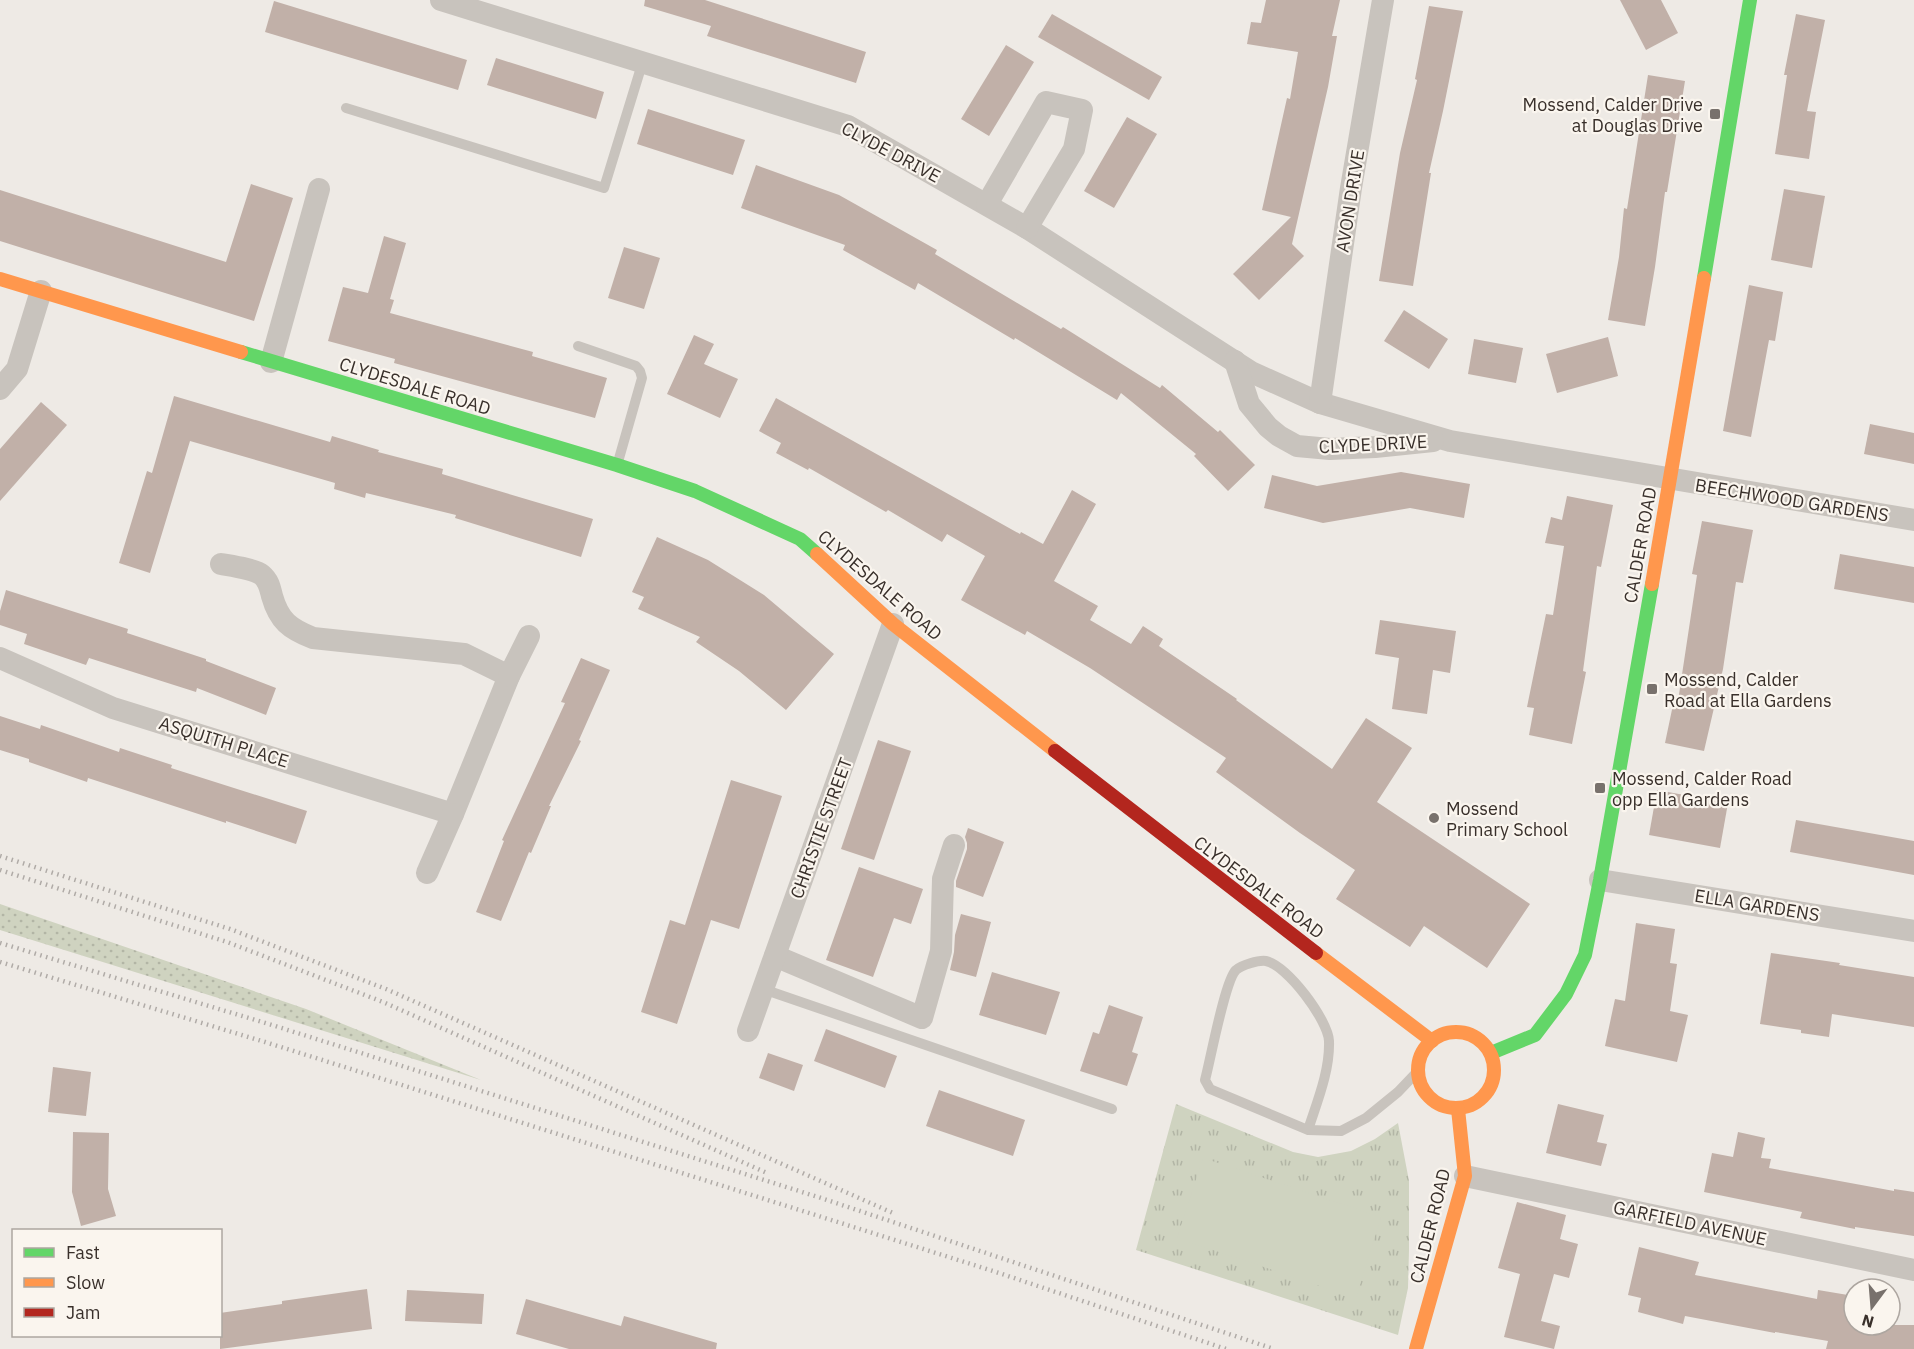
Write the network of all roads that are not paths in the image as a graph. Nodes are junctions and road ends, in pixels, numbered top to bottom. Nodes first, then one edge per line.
1 (441, 0) edge
2 (1383, 0) edge
3 (1750, 0) edge
4 (643, 62) junction
5 (346, 108) dead end
6 (319, 189) dead end
7 (987, 204) junction
8 (1027, 228) junction
9 (0, 279) edge
10 (41, 291) junction
11 (578, 346) dead end
12 (1235, 361) junction
13 (271, 362) junction
14 (0, 389) edge
15 (1320, 403) junction
16 (1450, 441) junction
17 (617, 465) junction
18 (1670, 479) junction
19 (1914, 520) edge
20 (221, 564) dead end
21 (893, 624) junction
22 (529, 636) dead end
23 (0, 658) edge
24 (509, 676) junction
25 (453, 814) junction
26 (954, 845) dead end
27 (427, 873) dead end
28 (1600, 880) junction
29 (1914, 931) edge
30 (775, 956) junction
31 (763, 989) junction
32 (748, 1031) dead end
33 (1432, 1041) junction
34 (1491, 1053) junction
35 (1418, 1071) junction
36 (1112, 1109) dead end
37 (1458, 1109) junction
38 (1308, 1130) junction
39 (1465, 1176) junction
40 (1914, 1270) edge
41 (1416, 1349) edge

1 - 4 street, CLYDE DRIVE
2 - 15 street, AVON DRIVE
3 - 18 main road, CALDER ROAD
4 - 5 lane
4 - 7 street, CLYDE DRIVE
6 - 13 street
7 - 8 street, CLYDE DRIVE
7 - 8 street
8 - 12 street, CLYDE DRIVE
9 - 10 main road, CLYDESDALE ROAD
10 - 13 main road, CLYDESDALE ROAD
10 - 14 street
11 - 17 lane
12 - 15 street, CLYDE DRIVE
12 - 16 street, CLYDE DRIVE
13 - 17 main road, CLYDESDALE ROAD
15 - 16 street, CLYDE DRIVE
16 - 18 street, CLYDE DRIVE
17 - 21 main road, CLYDESDALE ROAD
18 - 19 street, BEECHWOOD GARDENS
18 - 28 main road, CALDER ROAD
20 - 24 street
21 - 30 street, CHRISTIE STREET
21 - 33 main road, CLYDESDALE ROAD
22 - 24 street
23 - 25 street, ASQUITH PLACE
24 - 25 street
25 - 27 street
26 - 30 street
28 - 29 street, ELLA GARDENS
28 - 34 main road, CALDER ROAD
30 - 31 street, CHRISTIE STREET
31 - 32 street, CHRISTIE STREET
31 - 36 lane
33 - 34 main road
33 - 35 main road
34 - 37 main road
35 - 37 main road
35 - 38 lane
37 - 39 main road, CALDER ROAD
38 - 38 lane
39 - 40 street, GARFIELD AVENUE
39 - 41 main road, CALDER ROAD

